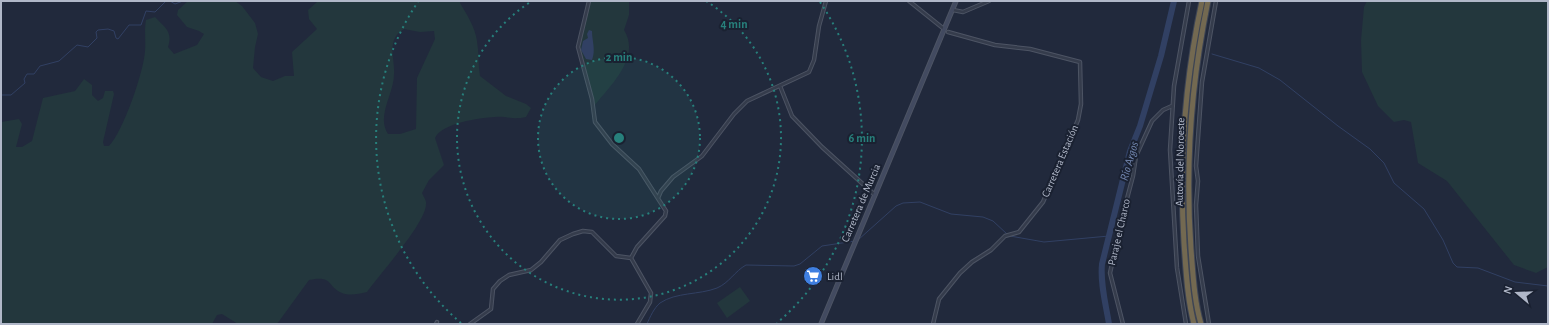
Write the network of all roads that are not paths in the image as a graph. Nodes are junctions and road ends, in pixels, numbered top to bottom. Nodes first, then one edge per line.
1 (589, 1) edge
2 (826, 1) edge
3 (909, 1) edge
4 (956, 1) edge
5 (989, 1) edge
6 (1189, 1) edge
7 (1202, 1) edge
8 (1208, 1) edge
9 (1216, 1) edge
10 (953, 10) junction
11 (946, 31) junction
12 (780, 86) junction
13 (1172, 106) junction
14 (875, 195) junction
15 (658, 198) junction
16 (631, 258) junction
17 (470, 324) edge
18 (637, 324) edge
19 (821, 324) edge
20 (933, 324) edge
21 (1123, 324) edge
22 (1186, 324) edge
23 (1194, 324) edge
24 (1201, 324) edge
25 (1209, 324) edge

1 - 15 street
2 - 12 street
3 - 11 street
4 - 10 main road, Carretera de Murcia
5 - 10 street
6 - 13 street
7 - 23 highway, Autovía del Noroeste
8 - 24 highway, Autovía del Noroeste
9 - 25 street
10 - 11 main road, Carretera de Murcia
11 - 14 main road, Carretera de Murcia
11 - 20 street, Carretera Estación
12 - 14 street
12 - 15 street
13 - 21 street, Paraje el Charco
13 - 22 street
14 - 19 main road, Carretera de Murcia
15 - 16 street
16 - 17 street
16 - 18 street

